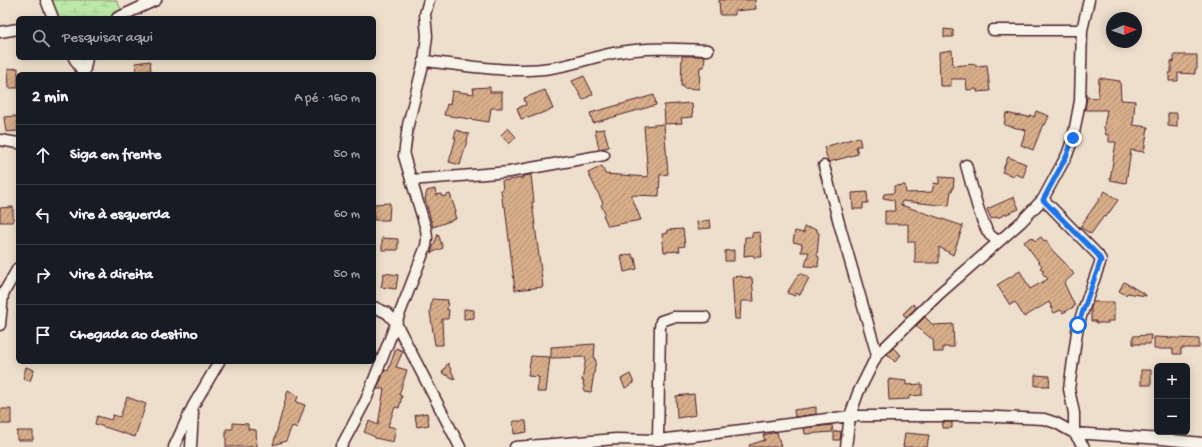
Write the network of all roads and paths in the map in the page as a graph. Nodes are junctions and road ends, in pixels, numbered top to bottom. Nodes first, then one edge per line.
1 (46, 0) edge
2 (156, 0) edge
3 (422, 0) edge
4 (429, 0) edge
5 (1089, 0) edge
6 (425, 14) junction
7 (52, 16) edge
8 (121, 16) edge
9 (16, 29) edge
10 (993, 30) dead end
11 (1082, 30) junction
12 (0, 32) edge
13 (708, 50) dead end
14 (75, 60) edge
15 (87, 60) edge
16 (424, 61) junction
17 (83, 72) edge
18 (84, 72) edge
19 (0, 140) edge
20 (16, 142) edge
21 (604, 155) dead end
22 (966, 165) dead end
23 (824, 166) dead end
24 (411, 180) junction
25 (1043, 200) junction
26 (998, 241) junction
27 (16, 271) edge
28 (376, 308) edge
29 (705, 317) dead end
30 (396, 323) junction
31 (0, 325) edge
32 (877, 355) junction
33 (218, 364) edge
34 (193, 406) junction
35 (850, 416) junction
36 (1074, 433) junction
37 (658, 440) junction
38 (1202, 443) edge
39 (174, 447) edge
40 (191, 447) edge
41 (341, 447) edge
42 (460, 447) edge
43 (515, 447) edge
44 (846, 447) edge
45 (1084, 447) edge

1 - 7 street
2 - 8 street
3 - 6 street
4 - 6 street
5 - 11 street
6 - 16 street
9 - 12 street
10 - 11 street
11 - 25 street
13 - 16 street
14 - 17 street
15 - 18 street
16 - 24 street
19 - 20 street
21 - 24 street
22 - 26 street
23 - 32 street
24 - 30 street
25 - 26 street
25 - 36 street
26 - 32 street
27 - 31 street
28 - 30 street
29 - 37 street
30 - 41 street
30 - 42 street
32 - 35 street
33 - 34 street
34 - 39 street
34 - 40 street
35 - 36 street
35 - 37 street
35 - 44 street
36 - 38 street
36 - 45 street
37 - 43 street

